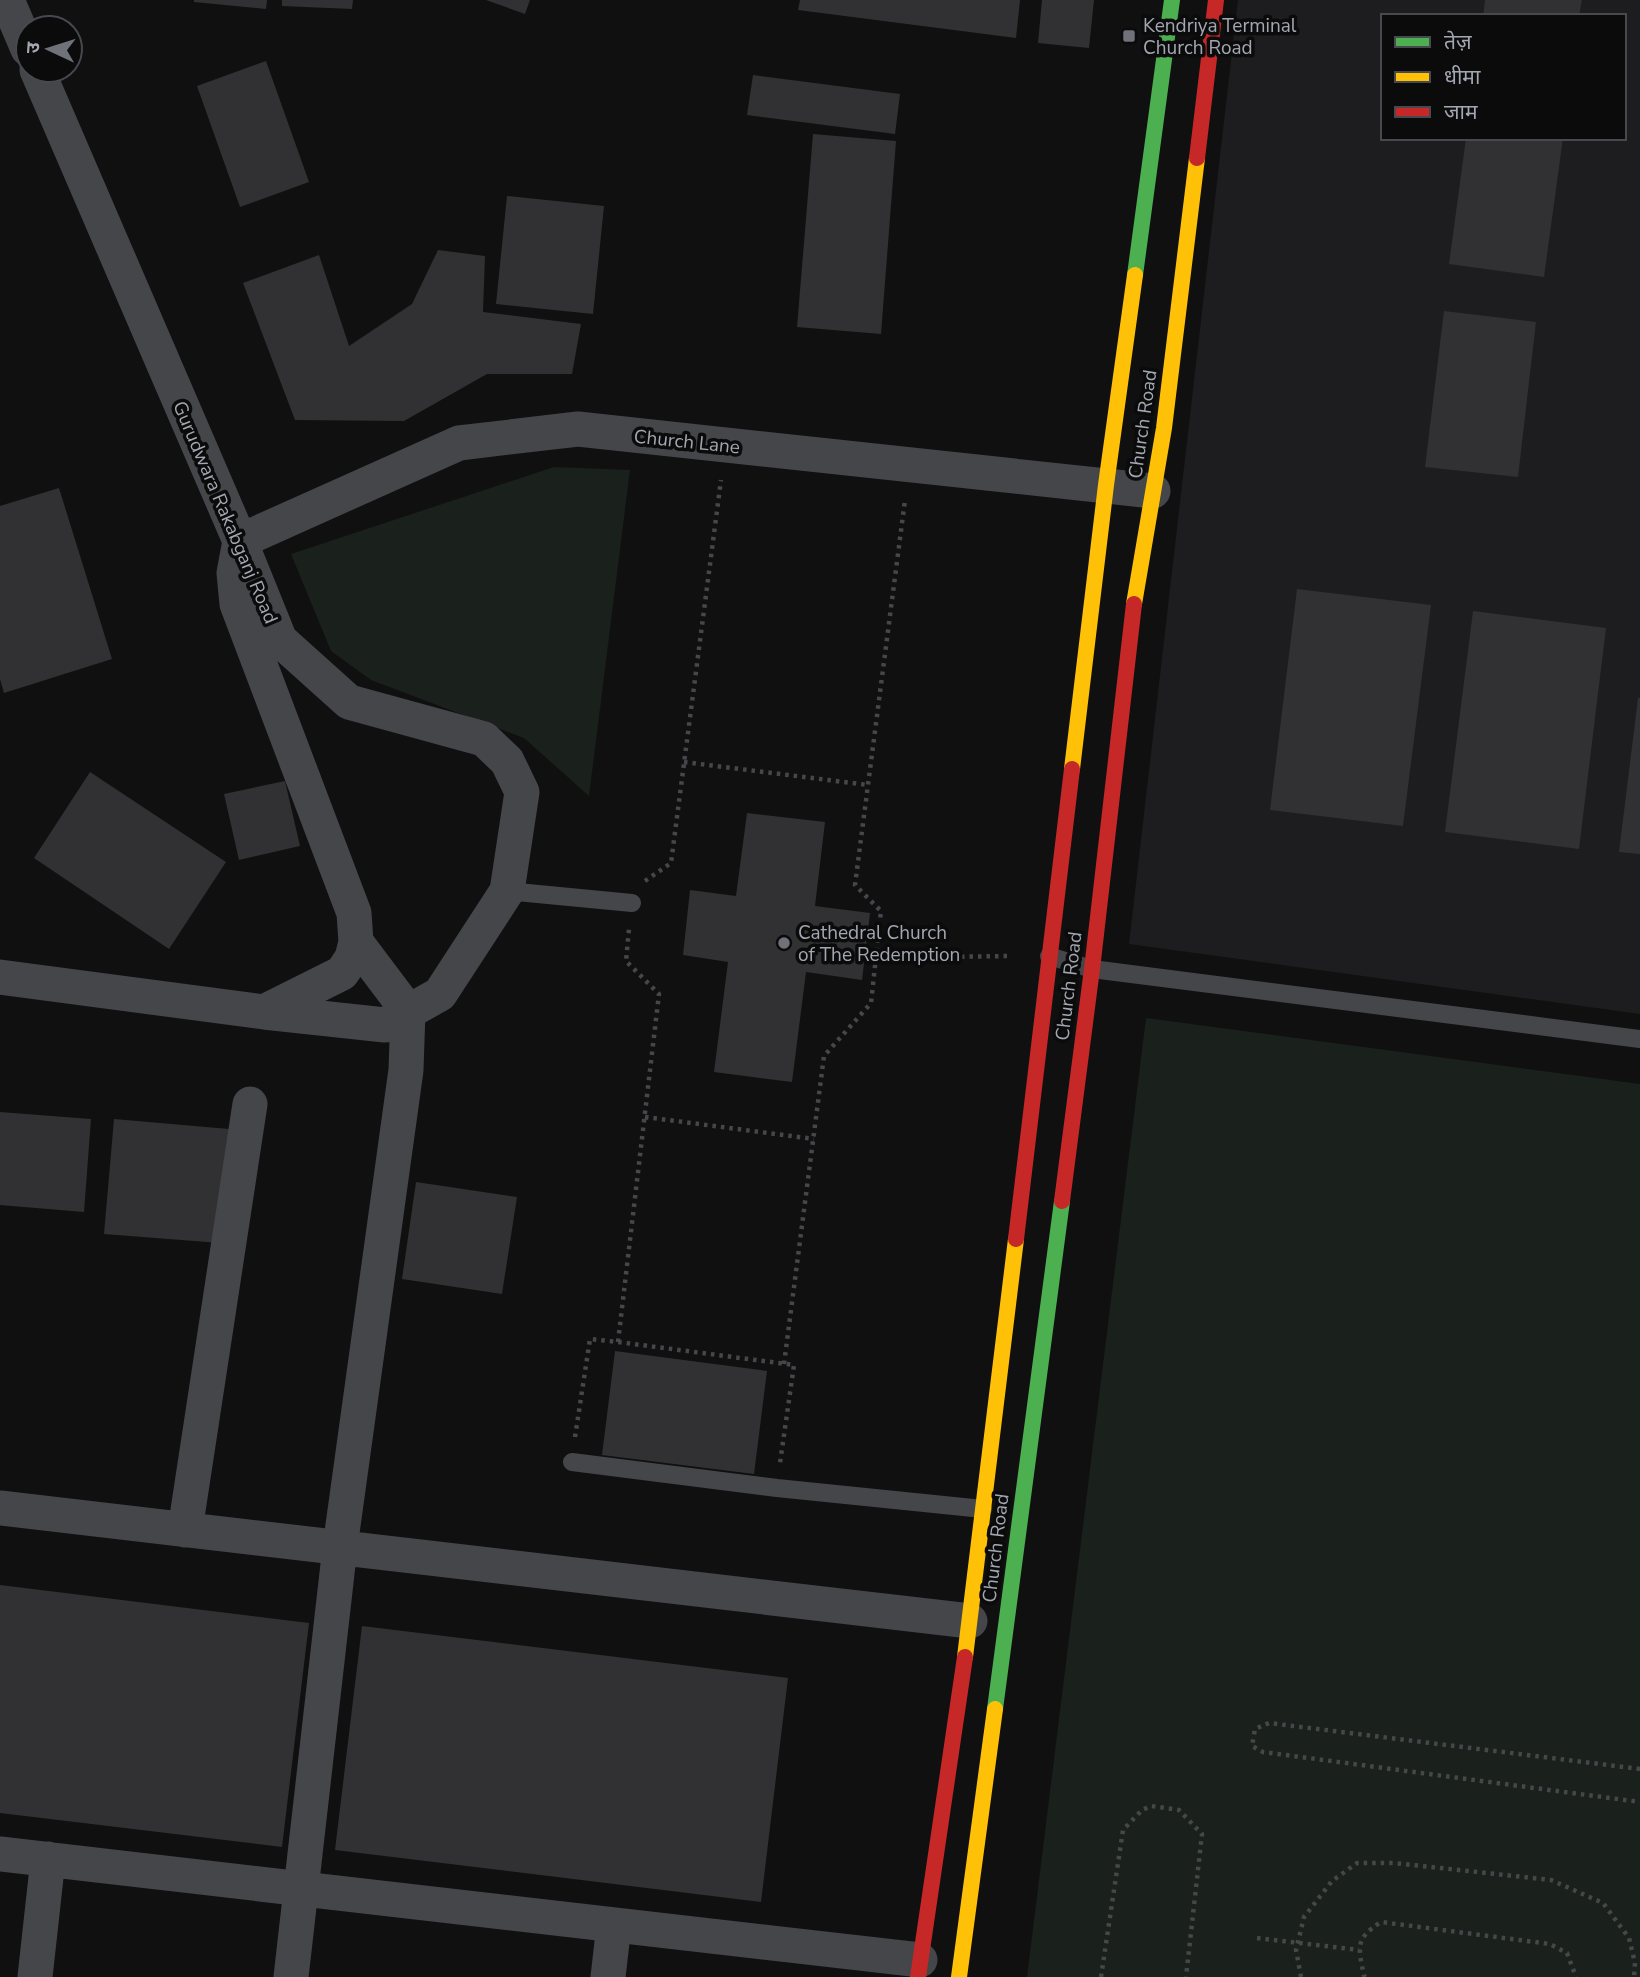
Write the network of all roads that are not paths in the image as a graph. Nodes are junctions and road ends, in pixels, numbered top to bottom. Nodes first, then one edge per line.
1 (7, 0) edge
2 (1172, 0) edge
3 (1216, 0) edge
4 (14, 16) edge
5 (43, 84) edge
6 (1106, 485) junction
7 (1153, 491) junction
8 (240, 541) junction
9 (507, 891) junction
10 (632, 903) road end
11 (356, 942) junction
12 (1049, 956) junction
13 (1092, 969) junction
14 (0, 977) edge
15 (264, 1012) junction
16 (408, 1012) junction
17 (1640, 1039) edge
18 (250, 1104) dead end
19 (572, 1462) road end
20 (1006, 1480) junction
21 (0, 1508) edge
22 (983, 1509) junction
23 (185, 1530) junction
24 (340, 1547) junction
25 (970, 1621) junction
26 (0, 1854) edge
27 (48, 1859) junction
28 (301, 1889) junction
29 (614, 1925) junction
30 (919, 1969) edge
31 (35, 1977) edge
32 (291, 1977) edge
33 (608, 1977) edge
34 (959, 1977) edge

1 - 4 street
2 - 6 street, Church Road
3 - 7 street, Church Road
5 - 8 street, Gurudwara Rakabganj Road
6 - 7 street, Church Lane
6 - 8 street, Church Lane
6 - 12 street, Church Road
7 - 13 street, Church Road
8 - 9 street, Gurudwara Rakabganj Road
8 - 11 street
9 - 10 lane
9 - 16 street, Gurudwara Rakabganj Road
11 - 15 street
11 - 16 street
12 - 13 lane
12 - 20 street, Church Road
13 - 17 lane
13 - 20 street, Church Road
14 - 15 street, Gurudwara Rakabganj Road
15 - 16 street, Gurudwara Rakabganj Road
16 - 24 street
18 - 23 street
19 - 22 lane
20 - 22 street, Church Road
20 - 34 street, Church Road
21 - 23 street
22 - 25 street, Church Road
23 - 24 street
24 - 25 street
24 - 28 street
25 - 30 street, Church Road
26 - 27 street
27 - 28 street
27 - 31 street
28 - 29 street
28 - 32 street
29 - 30 street
29 - 33 street

